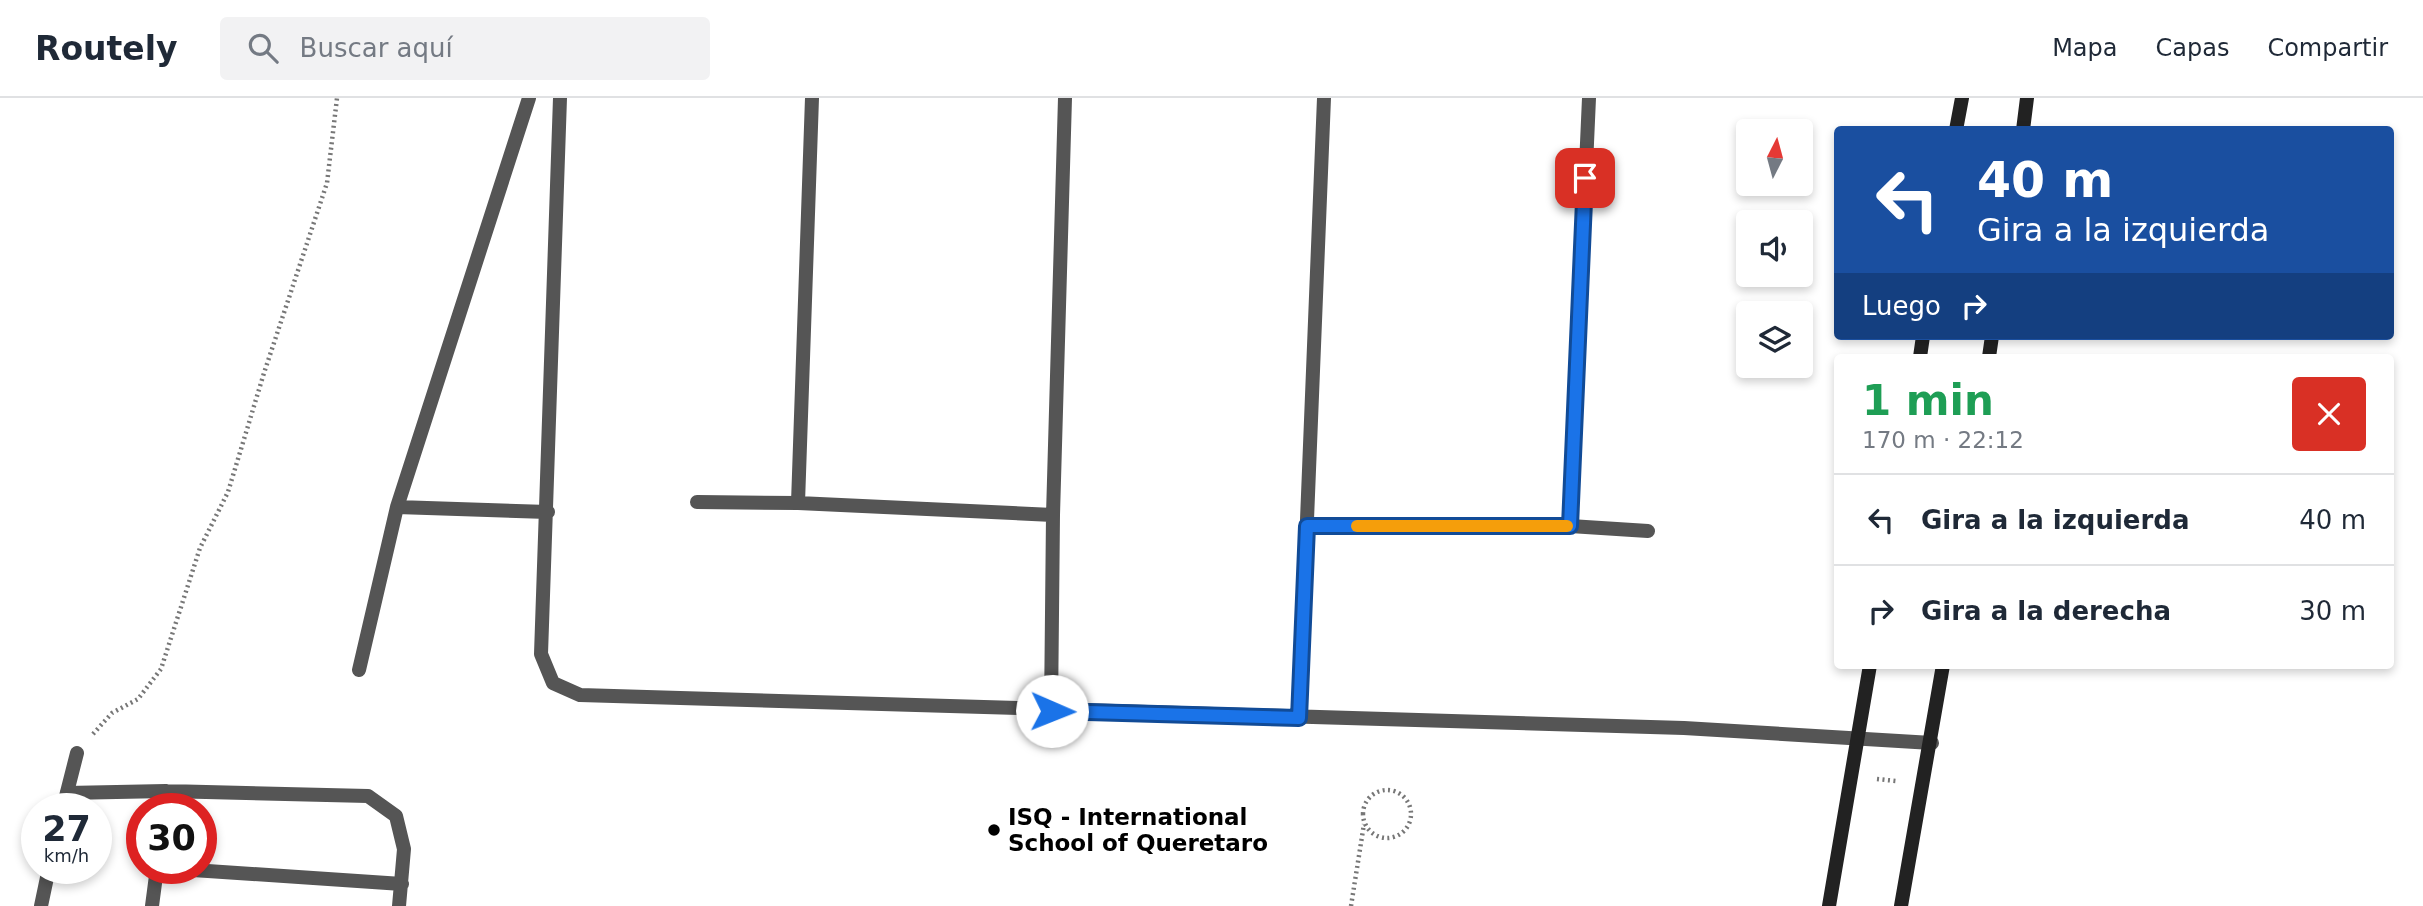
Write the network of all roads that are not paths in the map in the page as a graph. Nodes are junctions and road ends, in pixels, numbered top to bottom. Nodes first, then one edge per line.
1 (530, 98) edge
2 (560, 98) edge
3 (812, 98) edge
4 (1065, 98) edge
5 (1324, 98) edge
6 (1589, 98) edge
7 (1962, 98) edge
8 (2027, 98) edge
9 (1957, 126) edge
10 (2023, 126) edge
11 (697, 502) dead end
12 (798, 503) junction
13 (397, 507) junction
14 (548, 512) junction
15 (1053, 515) junction
16 (1307, 526) junction
17 (1570, 526) junction
18 (1648, 531) dead end
19 (1869, 669) edge
20 (1942, 669) edge
21 (359, 670) dead end
22 (1052, 711) junction
23 (1299, 718) junction
24 (1858, 738) junction
25 (1932, 743) junction
26 (76, 753) road end
27 (166, 791) joint
28 (66, 793) joint
29 (217, 872) edge
30 (46, 884) edge
31 (155, 884) edge
32 (402, 884) junction
33 (41, 906) edge
34 (152, 906) edge
35 (399, 906) edge
36 (1829, 906) edge
37 (1901, 906) edge

1 - 13 street
2 - 14 street
3 - 12 street
4 - 15 street
5 - 16 street
6 - 17 street
7 - 9 main road
8 - 10 main road
11 - 12 street
12 - 15 street
13 - 14 street
13 - 21 street
14 - 22 street
15 - 22 street
16 - 17 street
16 - 23 street
17 - 18 street
19 - 24 main road
20 - 25 main road
22 - 23 street
23 - 24 street
24 - 25 street
24 - 36 main road
25 - 37 main road
26 - 28 street
27 - 28 street
27 - 32 street
29 - 32 street
30 - 33 street
31 - 34 street
32 - 35 street

